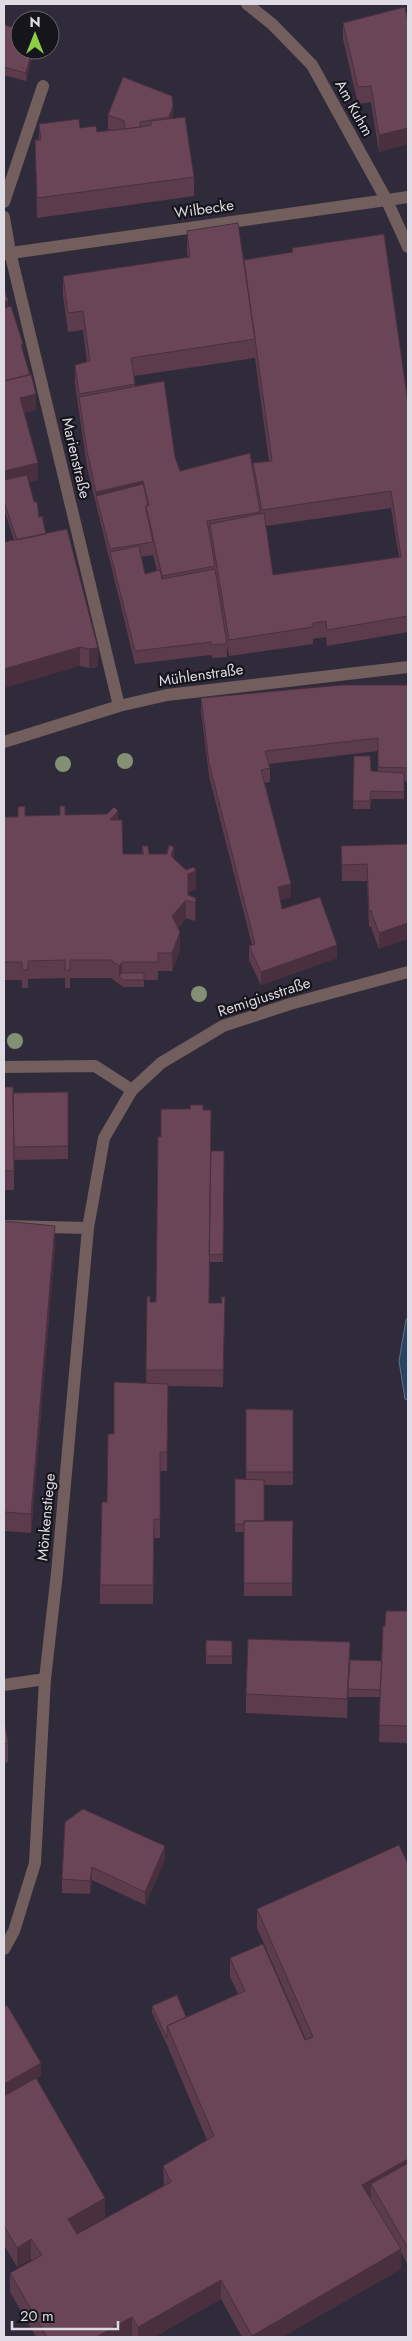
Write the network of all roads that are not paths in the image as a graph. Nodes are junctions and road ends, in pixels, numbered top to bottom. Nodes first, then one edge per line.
1 (247, 4) edge
2 (43, 86) dead end
3 (408, 197) edge
4 (387, 201) junction
5 (4, 202) edge
6 (4, 217) edge
7 (408, 247) edge
8 (7, 253) edge
9 (408, 667) edge
10 (119, 706) junction
11 (4, 742) edge
12 (408, 972) edge
13 (4, 1067) edge
14 (132, 1090) junction
15 (4, 1226) edge
16 (88, 1228) junction
17 (45, 1679) junction
18 (4, 1685) edge
19 (4, 1949) edge

1 - 4 street, Am Kuhm
2 - 5 street
3 - 4 street, Wilbecke
4 - 7 street, Am Kuhm
4 - 8 street, Wilbecke
6 - 8 street, Marienstraße
8 - 10 street, Marienstraße
9 - 10 street, Mühlenstraße
10 - 11 street, Mühlenstraße
12 - 14 street, Remigiusstraße
13 - 14 street
14 - 16 street, Mönkenstiege
15 - 16 street
16 - 17 street, Mönkenstiege
17 - 18 street
17 - 19 street, Mönkenstiege

